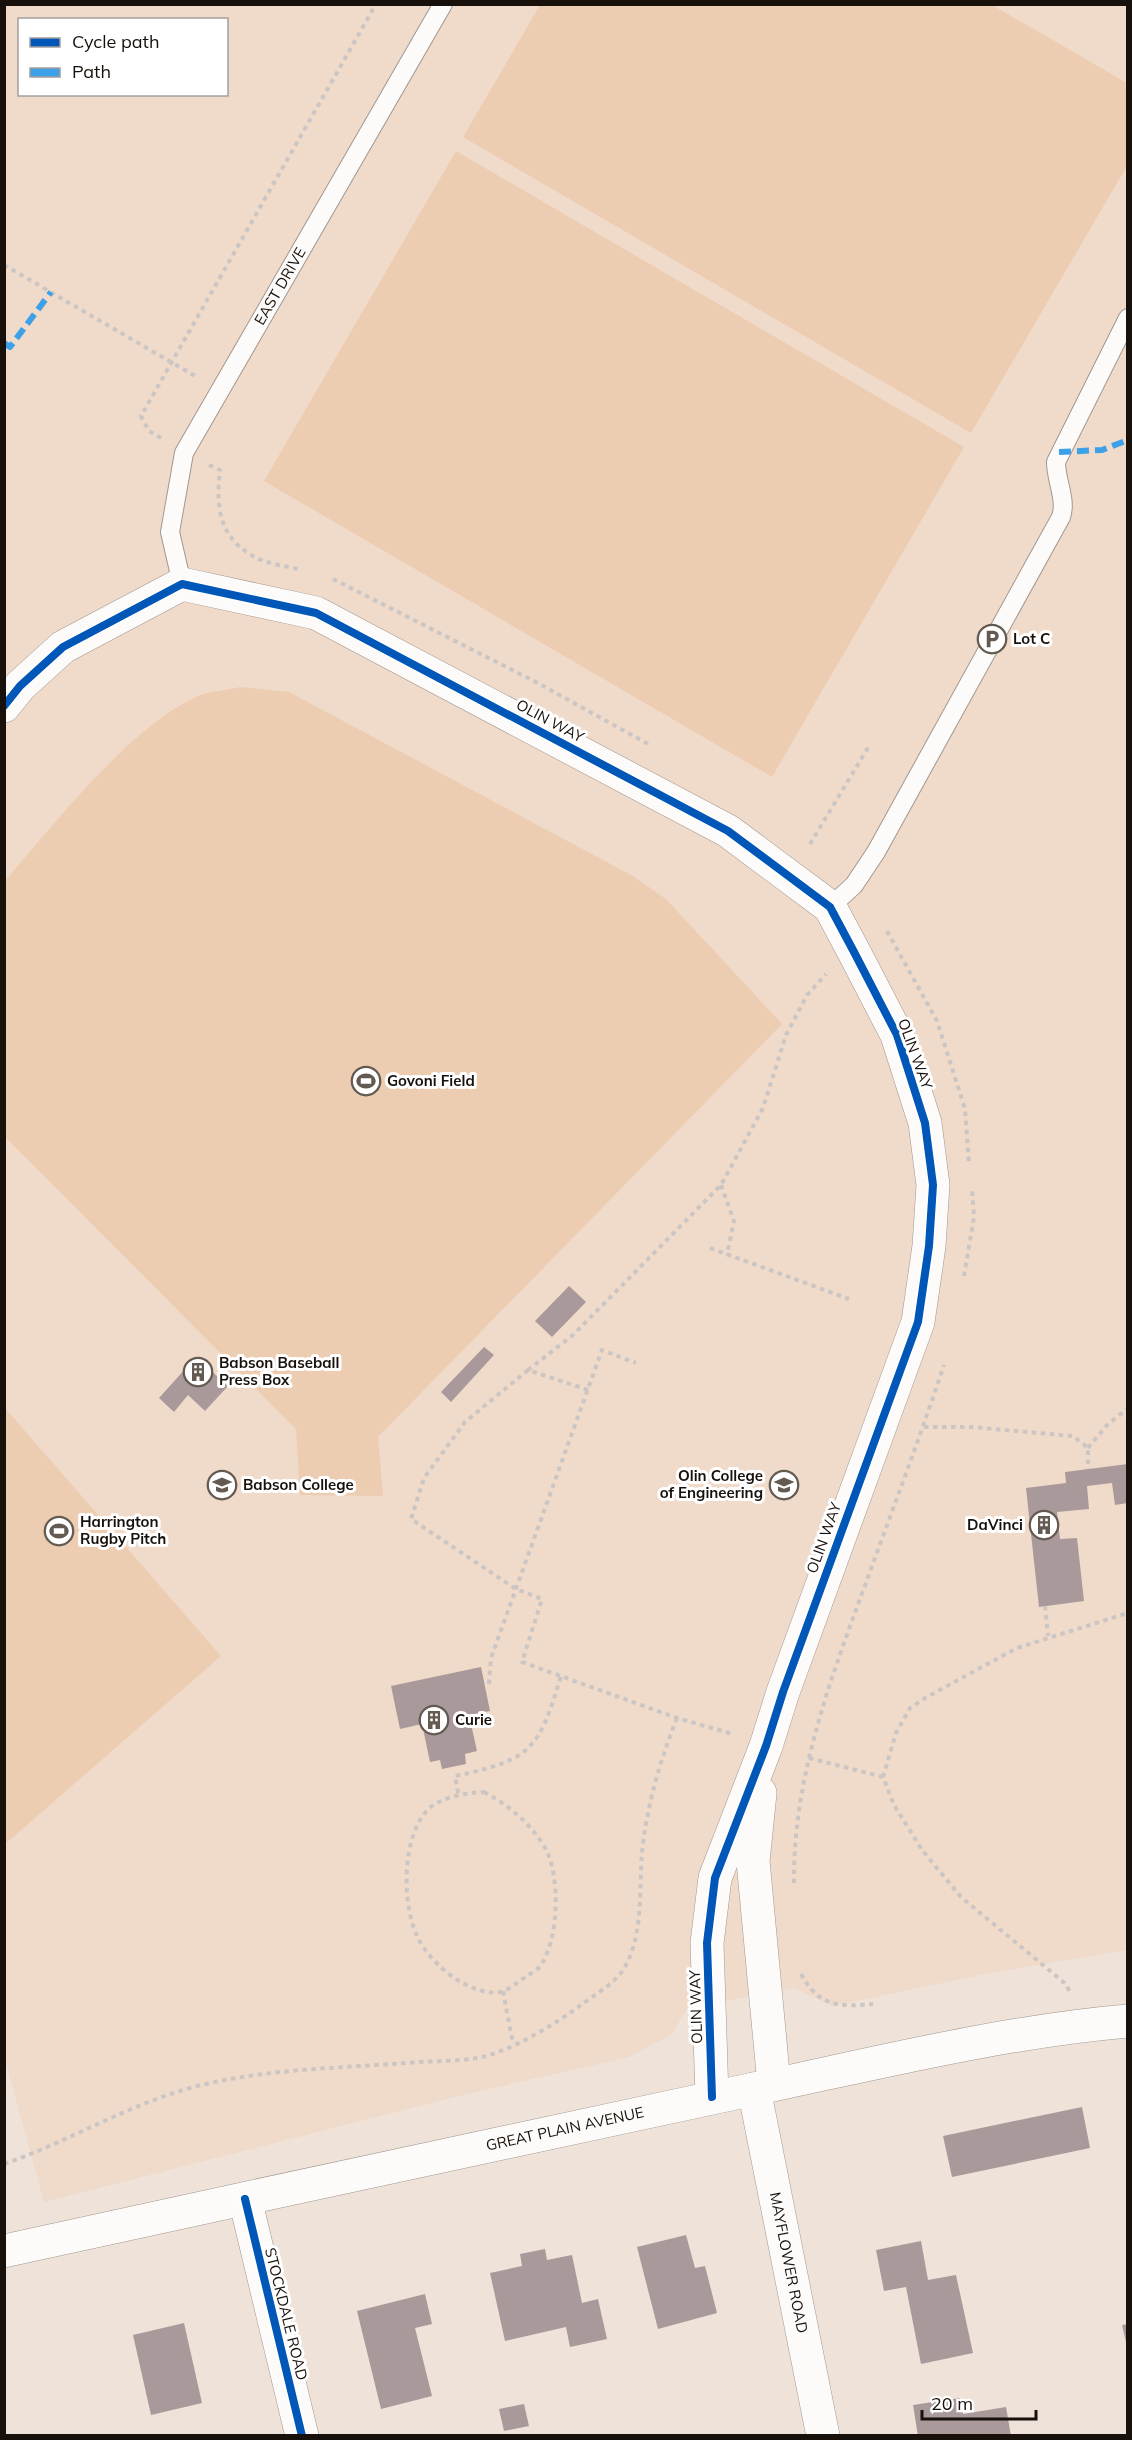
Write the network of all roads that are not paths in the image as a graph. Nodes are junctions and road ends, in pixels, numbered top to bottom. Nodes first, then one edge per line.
1 (443, 4) edge
2 (1128, 318) edge
3 (182, 584) junction
4 (4, 706) edge
5 (830, 907) junction
6 (751, 1745) junction
7 (1128, 2021) edge
8 (764, 2086) junction
9 (712, 2097) junction
10 (245, 2199) junction
11 (4, 2251) edge
12 (302, 2436) edge
13 (823, 2436) edge

1 - 3 lane, EAST DRIVE
2 - 5 lane
3 - 4 street
3 - 5 street, OLIN WAY
5 - 6 street, OLIN WAY
6 - 8 street, OLIN WAY
6 - 9 street, OLIN WAY
7 - 8 street, GREAT PLAIN AVENUE
8 - 9 street, GREAT PLAIN AVENUE
8 - 13 street, MAYFLOWER ROAD
9 - 10 street, GREAT PLAIN AVENUE
10 - 11 street, GREAT PLAIN AVENUE
10 - 12 street, STOCKDALE ROAD

